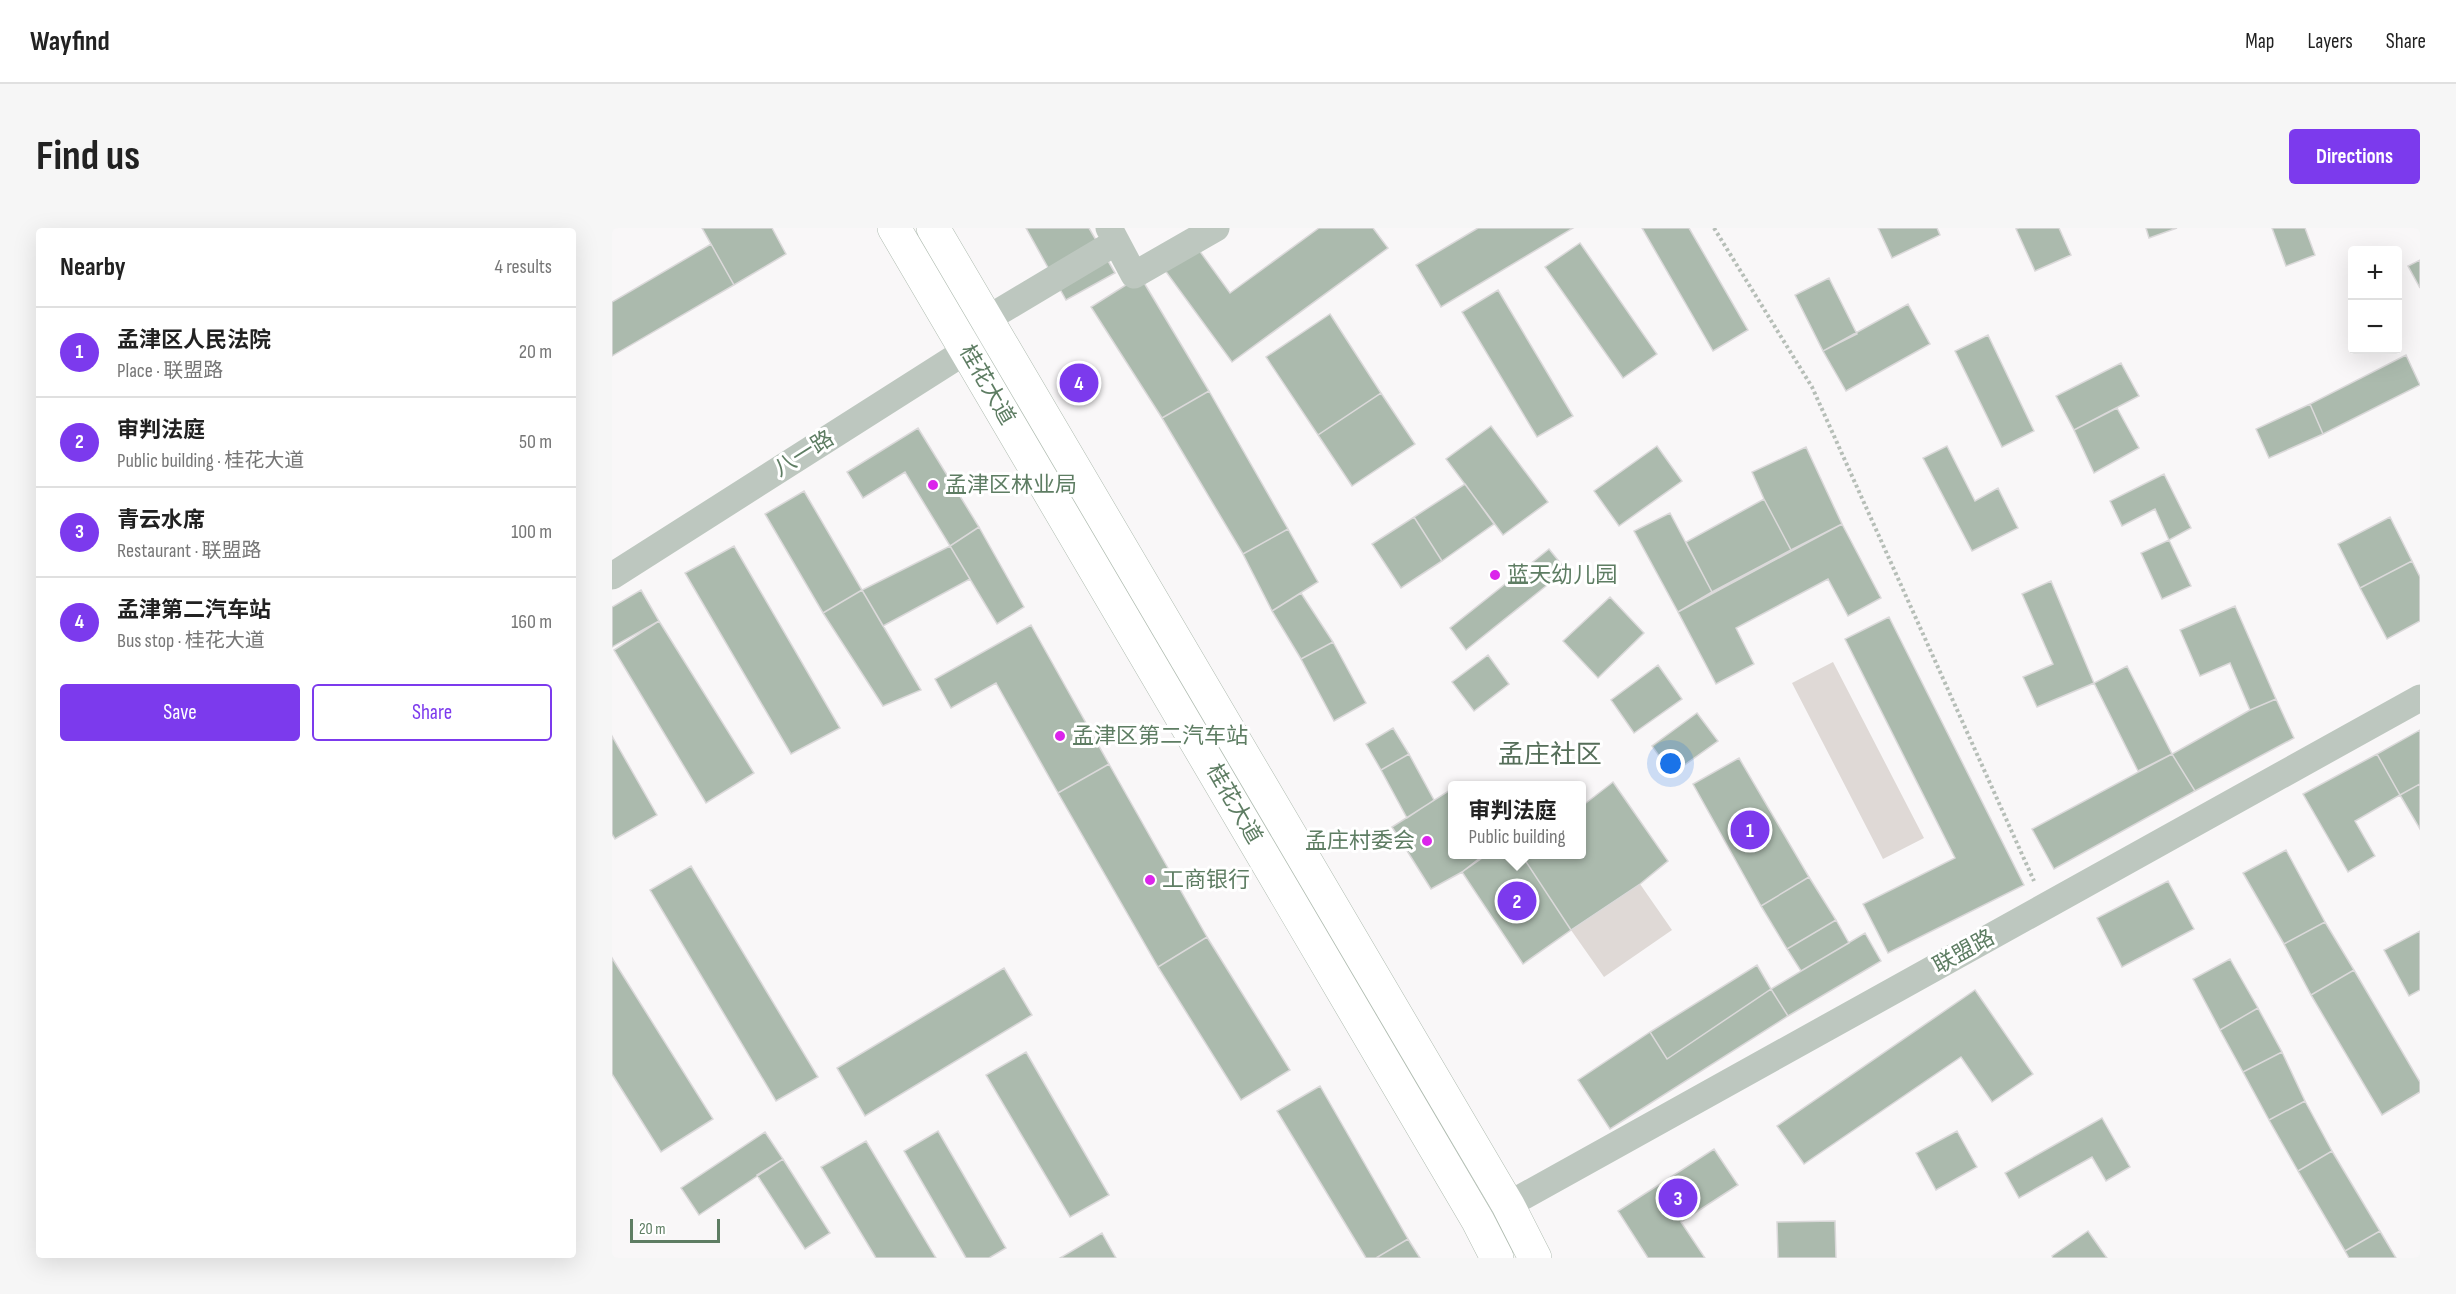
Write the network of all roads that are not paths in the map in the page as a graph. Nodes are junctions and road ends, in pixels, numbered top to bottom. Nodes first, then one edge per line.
1 (894, 228) edge
2 (933, 228) edge
3 (1216, 228) edge
4 (1113, 235) edge
5 (991, 326) junction
6 (967, 350) junction
7 (612, 576) edge
8 (2420, 698) edge
9 (1508, 1205) junction
10 (1497, 1258) edge
11 (1534, 1258) edge

1 - 6 main road, 桂花大道
2 - 5 main road, 桂花大道
3 - 4 street
4 - 5 street, 八一路
5 - 6 street, 八一路
5 - 9 main road, 桂花大道
6 - 7 street, 八一路
6 - 10 main road, 桂花大道
8 - 9 street, 联盟路
9 - 11 main road, 桂花大道

